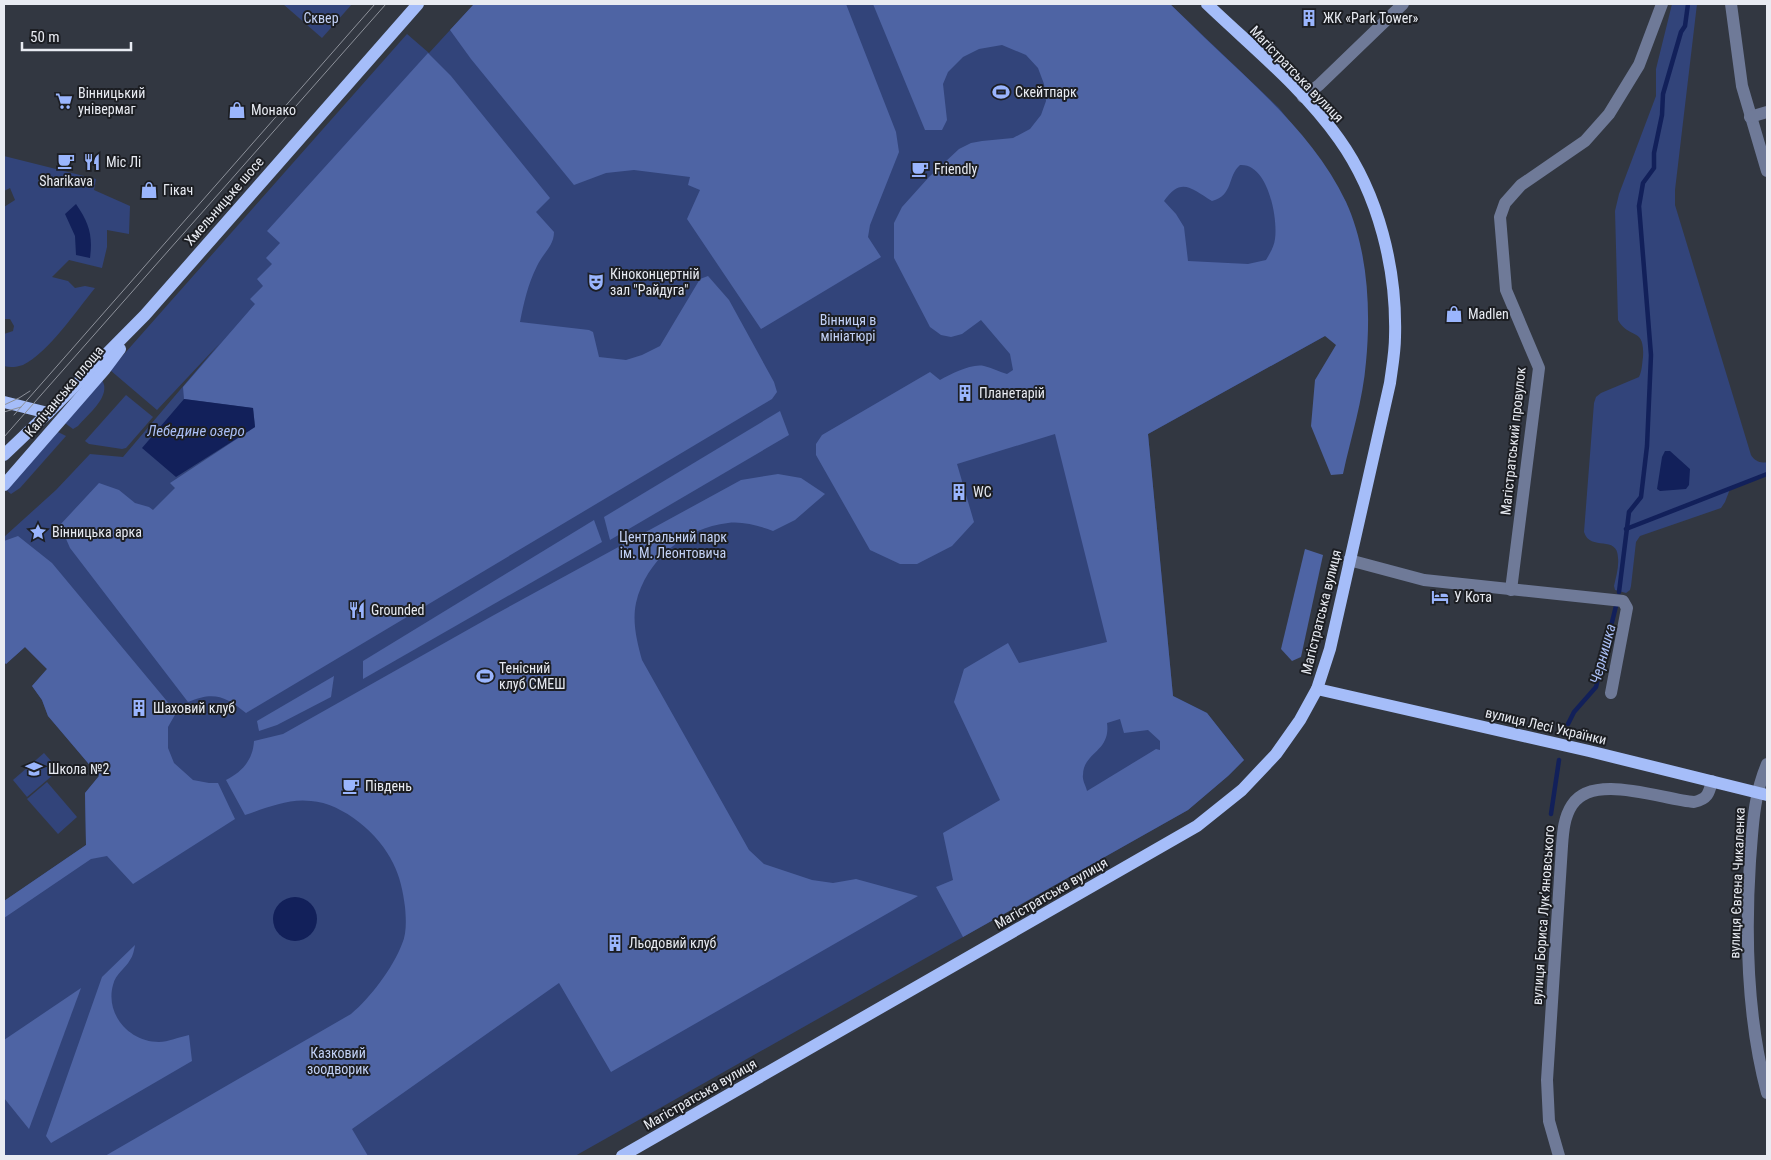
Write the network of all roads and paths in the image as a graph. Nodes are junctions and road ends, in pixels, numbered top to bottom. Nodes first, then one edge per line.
1 (418, 4) edge
2 (1207, 4) edge
3 (1403, 4) edge
4 (1662, 4) edge
5 (1731, 4) edge
6 (1304, 97) junction
7 (1767, 112) edge
8 (1750, 117) junction
9 (1767, 171) edge
10 (145, 314) junction
11 (4, 402) edge
12 (48, 413) junction
13 (4, 455) edge
14 (4, 485) edge
15 (1349, 560) junction
16 (1511, 590) junction
17 (1316, 689) junction
18 (1611, 693) dead end
19 (1767, 764) edge
20 (1712, 781) junction
21 (1762, 794) edge
22 (1767, 1093) edge
23 (622, 1156) edge
24 (1559, 1156) edge

1 - 10 main road, Хмельницьке шосе
2 - 6 main road, Магістратська вулиця
3 - 6 street
4 - 16 street, Магістратський провулок
5 - 8 street
6 - 15 main road, Магістратська вулиця
7 - 8 street
8 - 9 street
10 - 12 main road, Хмельницьке шосе
10 - 14 main road, Калічанська площа
11 - 12 main road, Калічанська площа
12 - 13 main road, Калічанська площа
15 - 16 street
15 - 17 main road, Магістратська вулиця
16 - 18 street
17 - 20 main road, вулиця Лесі Українки
17 - 23 main road, Магістратська вулиця
19 - 21 street, вулиця Євгена Чикаленка
20 - 21 main road, вулиця Лесі Українки
20 - 24 street, вулиця Бориса Лукʼяновського
21 - 22 street, вулиця Євгена Чикаленка

